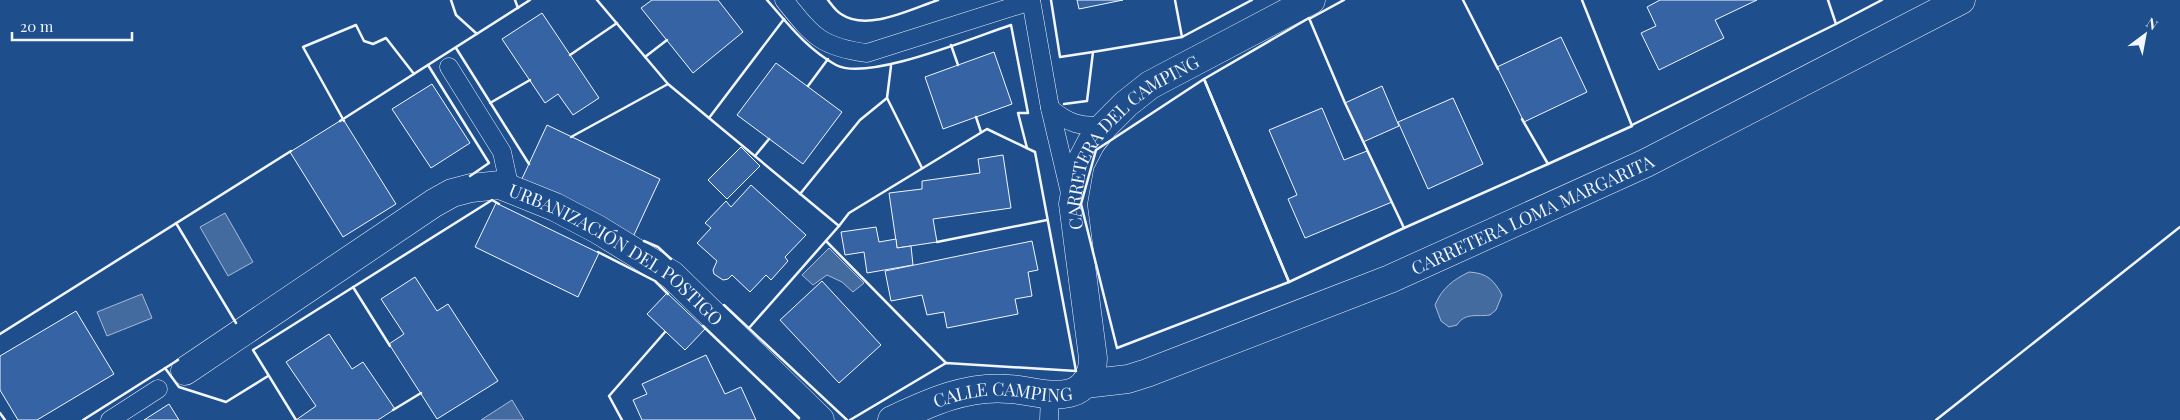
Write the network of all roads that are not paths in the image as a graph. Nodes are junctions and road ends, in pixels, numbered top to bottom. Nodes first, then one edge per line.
1 (784, 0) edge
2 (1031, 0) edge
3 (1310, 0) edge
4 (1961, 0) edge
5 (449, 67) dead end
6 (1050, 108) junction
7 (1105, 125) junction
8 (510, 189) junction
9 (1073, 204) junction
10 (185, 371) dead end
11 (1085, 384) junction
12 (158, 388) dead end
13 (1050, 408) edge
14 (110, 420) edge
15 (820, 420) edge
16 (892, 420) edge

1 - 2 lane
2 - 6 lane
3 - 7 street, CARRETERA DEL CAMPING
4 - 11 street, CARRETERA LOMA MARGARITA
5 - 8 lane
6 - 7 lane
6 - 9 lane
7 - 9 street, CARRETERA DEL CAMPING
8 - 10 street, URBANIZACIÓN DEL POSTIGO
8 - 15 street, URBANIZACIÓN DEL POSTIGO
9 - 11 street, CARRETERA DEL CAMPING
11 - 13 street, CALLE CAMPING
12 - 14 lane
13 - 16 street, CALLE CAMPING

